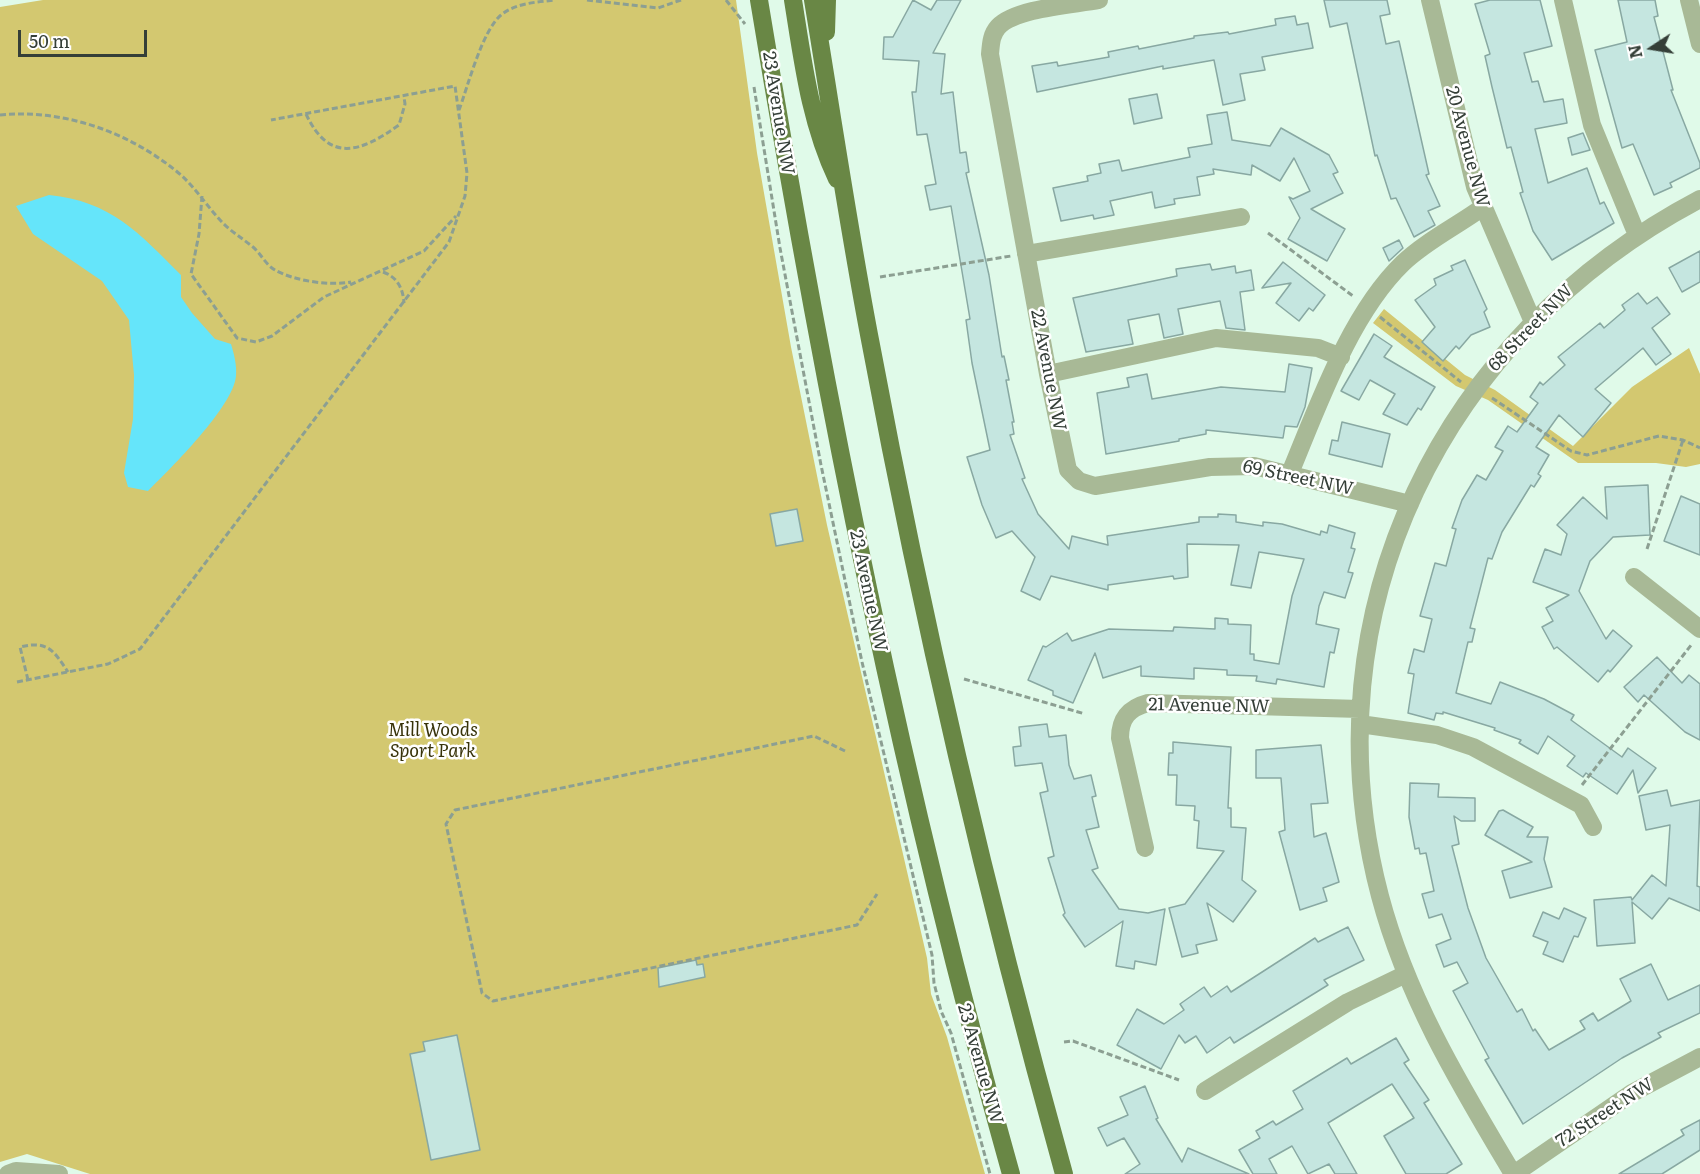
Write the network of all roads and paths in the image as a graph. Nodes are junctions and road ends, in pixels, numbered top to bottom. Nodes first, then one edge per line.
1 (555, 0) edge
2 (586, 0) edge
3 (681, 0) edge
4 (759, 0) edge
5 (793, 0) edge
6 (813, 0) edge
7 (827, 0) edge
8 (1099, 0) edge
9 (1430, 0) edge
10 (1563, 0) edge
11 (1689, 0) edge
12 (1700, 44) edge
13 (824, 66) junction
14 (404, 97) junction
15 (459, 112) junction
16 (305, 114) junction
17 (0, 115) edge
18 (271, 120) dead end
19 (202, 196) junction
20 (846, 197) junction
21 (1700, 199) edge
22 (1483, 207) junction
23 (459, 212) junction
24 (1241, 217) dead end
25 (1637, 235) junction
26 (1019, 255) junction
27 (381, 271) junction
28 (880, 277) dead end
29 (362, 279) junction
30 (404, 303) junction
31 (1533, 322) junction
32 (1341, 357) junction
33 (1048, 374) junction
34 (1488, 396) dead end
35 (1683, 440) junction
36 (1700, 448) edge
37 (1290, 473) junction
38 (1079, 481) joint
39 (1410, 504) junction
40 (1647, 549) dead end
41 (1634, 577) dead end
42 (1697, 635) edge
43 (68, 672) junction
44 (964, 679) dead end
45 (28, 681) junction
46 (17, 682) dead end
47 (1085, 714) dead end
48 (1360, 717) junction
49 (845, 751) dead end
50 (1577, 791) dead end
51 (1593, 827) dead end
52 (1145, 848) dead end
53 (877, 894) dead end
54 (1406, 975) junction
55 (936, 989) dead end
56 (1064, 1042) dead end
57 (1700, 1057) edge
58 (1179, 1080) dead end
59 (1205, 1091) dead end
60 (8, 1174) edge
61 (59, 1174) edge
62 (990, 1174) edge
63 (1011, 1174) edge
64 (1064, 1174) edge
65 (1514, 1174) edge

1 - 15 path
2 - 3 path
4 - 63 main road, 23 Avenue NW
5 - 20 main road
6 - 13 main road
7 - 13 main road
8 - 26 street, 22 Avenue NW
9 - 22 street, 20 Avenue NW
10 - 25 street
11 - 12 street
13 - 20 main road
14 - 15 path
14 - 16 path
14 - 16 path
15 - 23 path
16 - 18 path
17 - 19 path
19 - 29 path
19 - 29 path
20 - 64 main road
21 - 25 street, 68 Street NW
22 - 31 street, 20 Avenue NW
22 - 32 street
23 - 27 path
23 - 30 path
24 - 26 street
25 - 31 street, 68 Street NW
26 - 28 path
26 - 33 street, 22 Avenue NW
27 - 29 path
27 - 30 path
30 - 43 path
31 - 39 street, 68 Street NW
32 - 33 street
32 - 37 street
33 - 38 street, 22 Avenue NW
34 - 35 path
35 - 36 path
35 - 40 path
37 - 38 street, 69 Street NW
37 - 39 street, 69 Street NW
39 - 48 street
41 - 42 street
42 - 50 path
43 - 45 path
43 - 45 path
44 - 47 path
45 - 46 path
48 - 51 street, 21 Avenue NW
48 - 52 street, 21 Avenue NW
48 - 54 street
49 - 53 path
54 - 59 street
54 - 65 street
55 - 62 path
56 - 58 path
57 - 65 street, 72 Street NW
60 - 61 street

